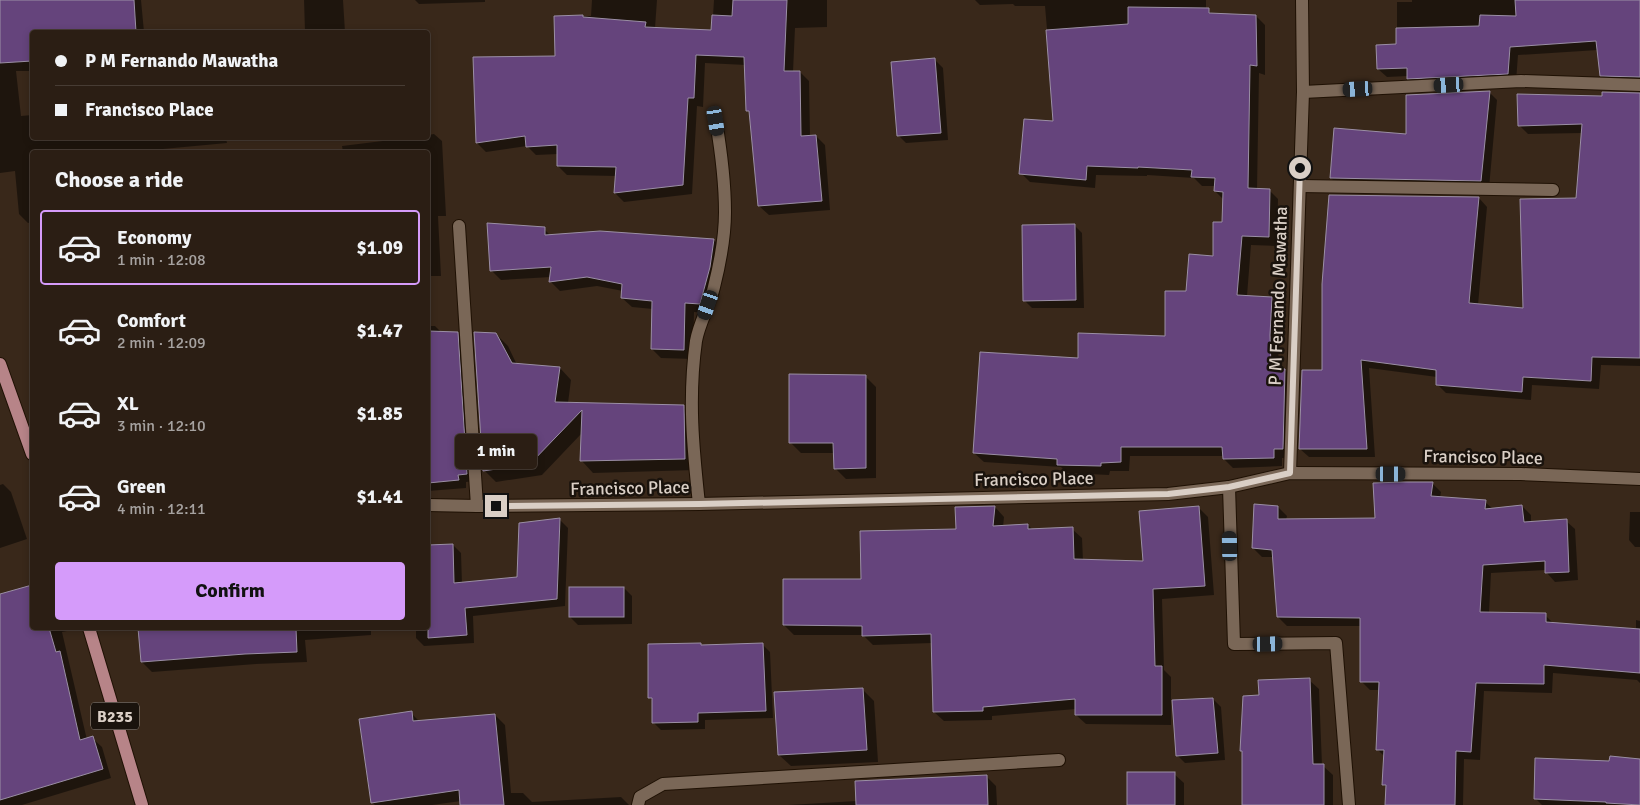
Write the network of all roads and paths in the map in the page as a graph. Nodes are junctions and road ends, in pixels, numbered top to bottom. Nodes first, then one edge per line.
1 (1302, 0) edge
2 (1640, 85) edge
3 (1303, 92) junction
4 (716, 121) dead end
5 (1300, 186) junction
6 (1553, 190) dead end
7 (459, 226) dead end
8 (0, 364) edge
9 (30, 448) edge
10 (1290, 473) junction
11 (1640, 480) edge
12 (1229, 487) junction
13 (699, 504) junction
14 (430, 505) edge
15 (477, 506) junction
16 (90, 630) edge
17 (1059, 760) dead end
18 (142, 805) edge
19 (638, 805) edge
20 (1349, 805) edge

1 - 3 street, P M Fernando Mawatha
2 - 3 street
3 - 5 street, P M Fernando Mawatha
4 - 13 street
5 - 6 street
5 - 10 street, P M Fernando Mawatha
7 - 15 street
8 - 9 main road
10 - 11 street, Francisco Place
10 - 12 street, Francisco Place
12 - 13 street, Francisco Place
12 - 20 street
13 - 15 street, Francisco Place
14 - 15 street, Francisco Place
16 - 18 main road, B235
17 - 19 street

